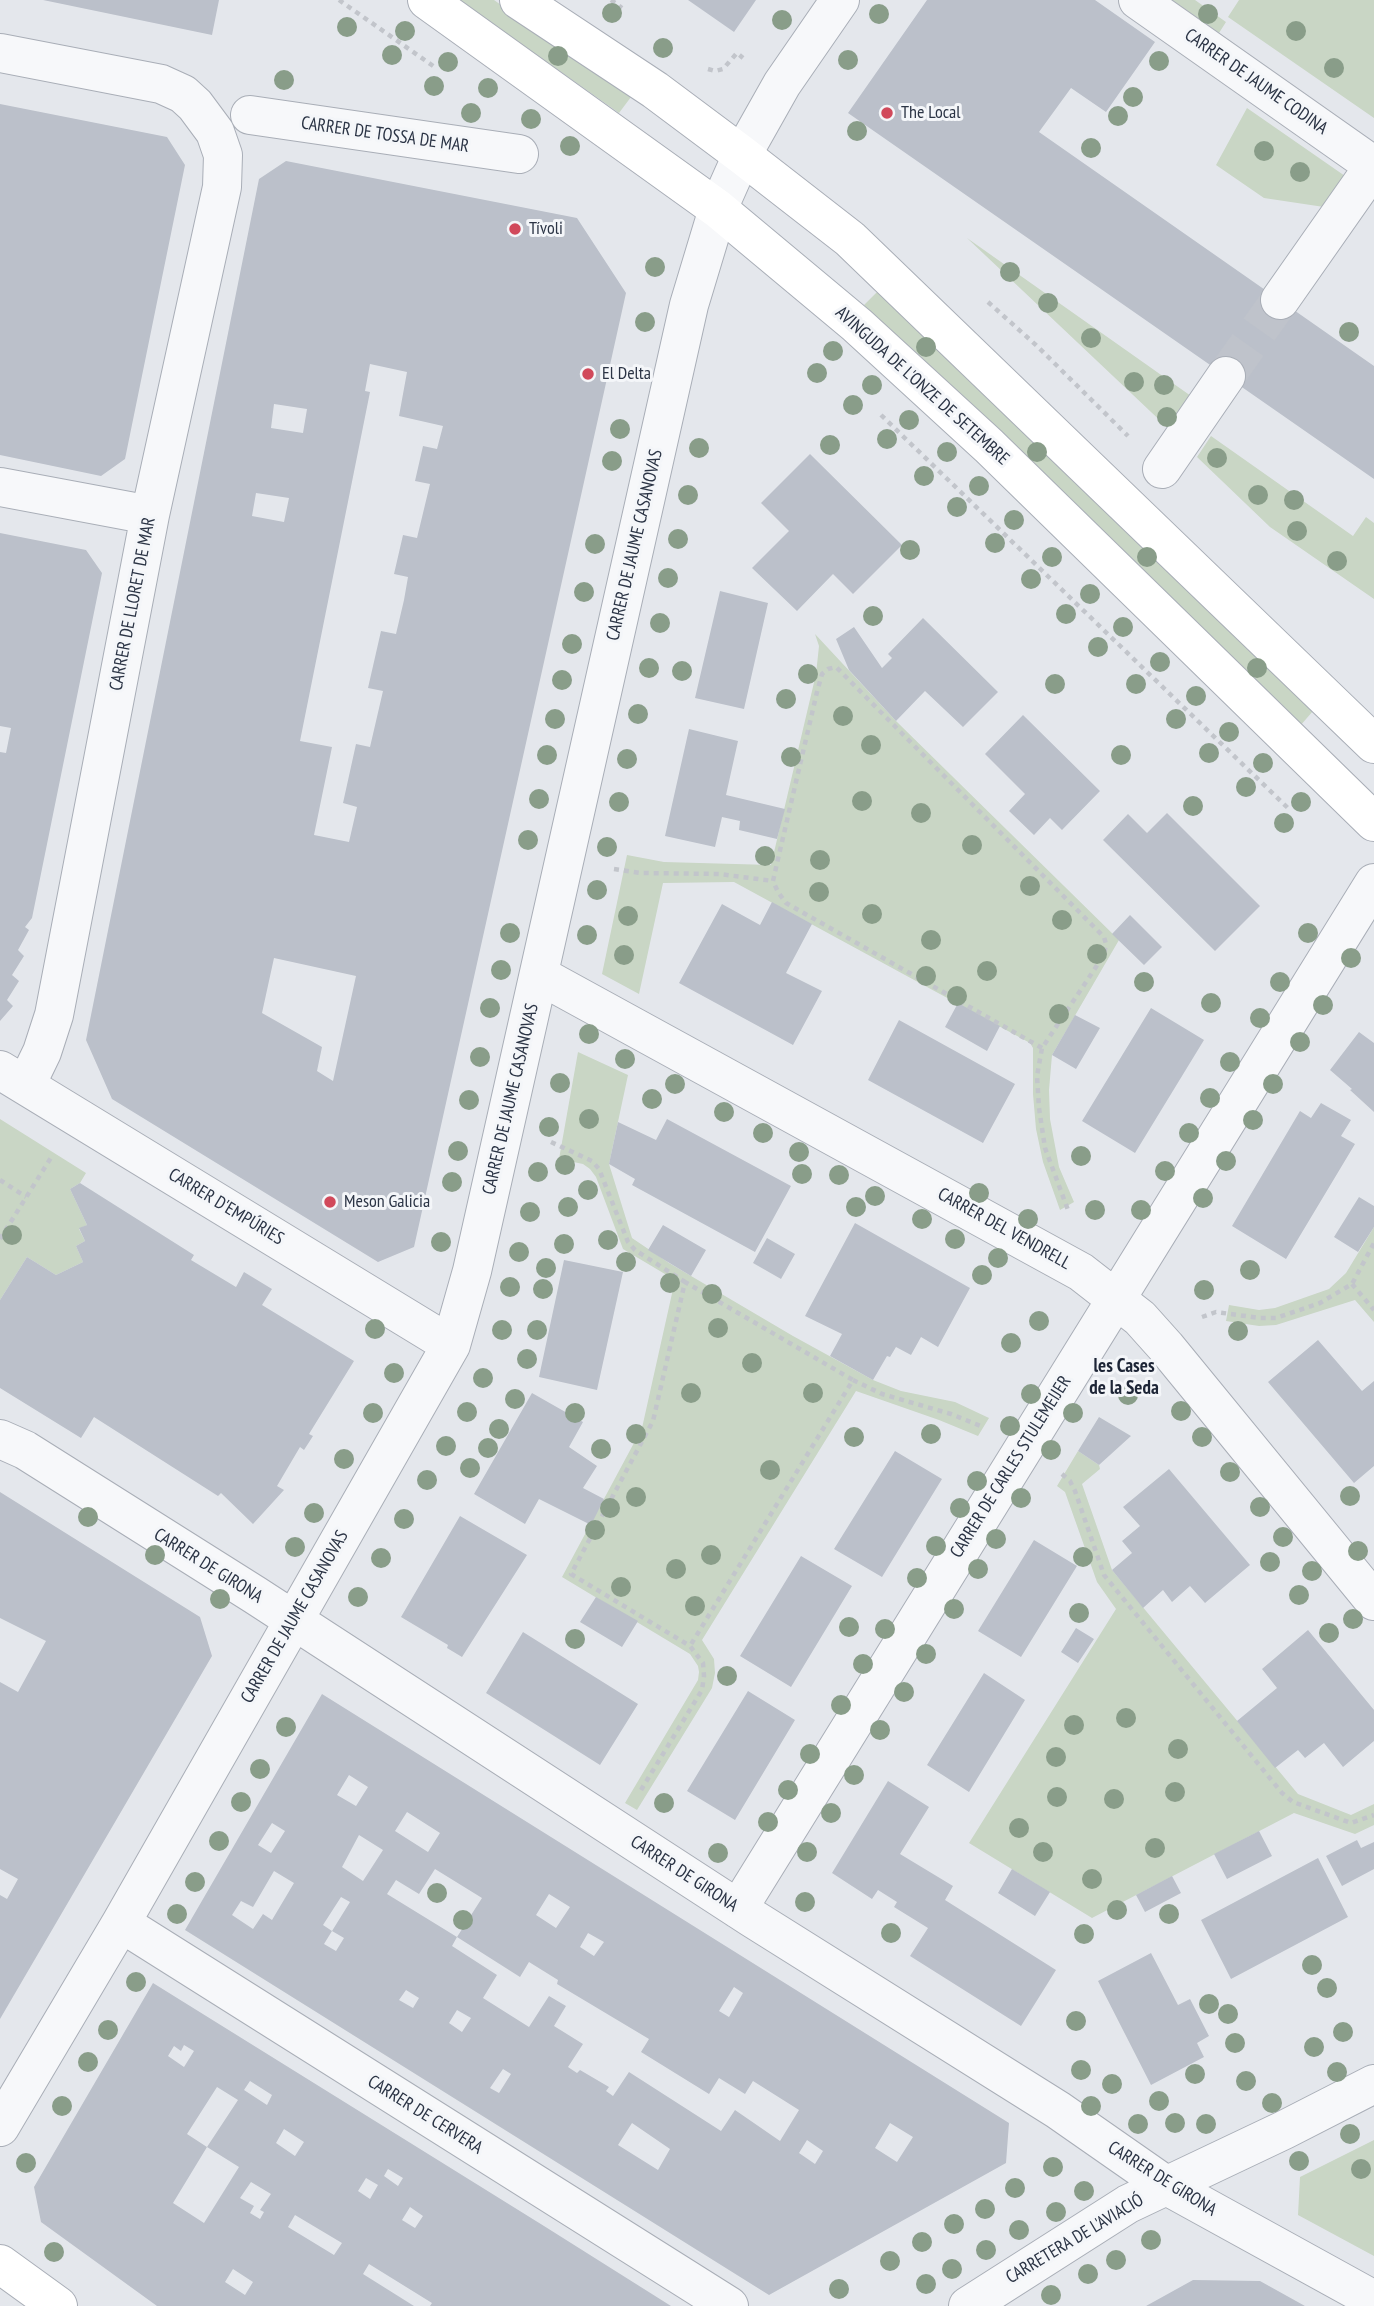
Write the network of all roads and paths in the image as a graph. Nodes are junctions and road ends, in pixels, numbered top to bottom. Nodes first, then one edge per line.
1 (339, 0) edge
2 (427, 0) edge
3 (519, 0) edge
4 (840, 0) edge
5 (1138, 0) edge
6 (0, 54) edge
7 (730, 62) dead end
8 (704, 67) dead end
9 (439, 71) dead end
10 (250, 115) dead end
11 (519, 154) dead end
12 (742, 155) junction
13 (1374, 166) edge
14 (718, 209) junction
15 (1280, 300) tunnel mouth
16 (1226, 376) tunnel mouth
17 (879, 413) dead end
18 (1162, 469) dead end
19 (0, 487) edge
20 (150, 515) junction
21 (1374, 744) edge
22 (1296, 816) dead end
23 (1374, 822) edge
24 (614, 869) dead end
25 (773, 881) junction
26 (1374, 883) edge
27 (539, 975) junction
28 (1042, 1048) junction
29 (13, 1077) edge
30 (551, 1142) dead end
31 (54, 1154) dead end
32 (0, 1180) edge
33 (26, 1197) junction
34 (1065, 1206) dead end
35 (0, 1239) edge
36 (1374, 1243) edge
37 (685, 1282) junction
38 (1352, 1284) junction
39 (1116, 1298) junction
40 (1374, 1310) edge
41 (1200, 1318) dead end
42 (452, 1345) junction
43 (853, 1380) junction
44 (984, 1427) dead end
45 (0, 1439) edge
46 (1056, 1471) dead end
47 (1374, 1601) edge
48 (292, 1621) junction
49 (690, 1646) junction
50 (638, 1794) dead end
51 (1374, 1815) edge
52 (738, 1909) junction
53 (121, 1923) junction
54 (1374, 2084) edge
55 (0, 2127) edge
56 (1167, 2186) junction
57 (0, 2264) edge
58 (1374, 2300) edge
59 (58, 2306) edge
60 (729, 2306) edge
61 (968, 2306) edge

1 - 9 path
2 - 14 main road, AVINGUDA DE L'ONZE DE SETEMBRE
3 - 12 main road
4 - 12 street, CARRER DE JAUME CASANOVAS
5 - 13 street, CARRER DE JAUME CODINA
6 - 20 street, CARRER DE LLORET DE MAR
7 - 8 path
10 - 11 street, CARRER DE TOSSA DE MAR
12 - 14 street, CARRER DE JAUME CASANOVAS
12 - 21 main road
13 - 15 street
14 - 23 main road, AVINGUDA DE L'ONZE DE SETEMBRE
14 - 27 street, CARRER DE JAUME CASANOVAS
16 - 18 street
17 - 22 path
19 - 20 street
20 - 29 street, CARRER DE LLORET DE MAR
24 - 25 path
25 - 28 path
25 - 28 path
26 - 39 street, CARRER DE CARLES STULEMEIJER
27 - 39 street, CARRER DEL VENDRELL
27 - 42 street, CARRER DE JAUME CASANOVAS
28 - 34 path
29 - 42 street, CARRER D'EMPÚRIES
30 - 37 path
31 - 33 path
32 - 33 path
33 - 35 path
36 - 38 path
37 - 43 path
37 - 49 path
38 - 40 path
38 - 41 path
39 - 47 street, CARRER DEL VENDRELL
39 - 52 street, CARRER DE CARLES STULEMEIJER
42 - 48 street, CARRER DE JAUME CASANOVAS
43 - 44 path
43 - 49 path
45 - 48 street, CARRER DE GIRONA
46 - 51 path
48 - 52 street, CARRER DE GIRONA
48 - 53 street, CARRER DE JAUME CASANOVAS
49 - 50 path
52 - 56 street, CARRER DE GIRONA
53 - 55 street, CARRER DE JAUME CASANOVAS
53 - 60 street, CARRER DE CERVERA
54 - 56 street, CARRETERA DE L'AVIACIÓ
56 - 58 street, CARRER DE GIRONA
56 - 61 street, CARRETERA DE L'AVIACIÓ
57 - 59 main road

